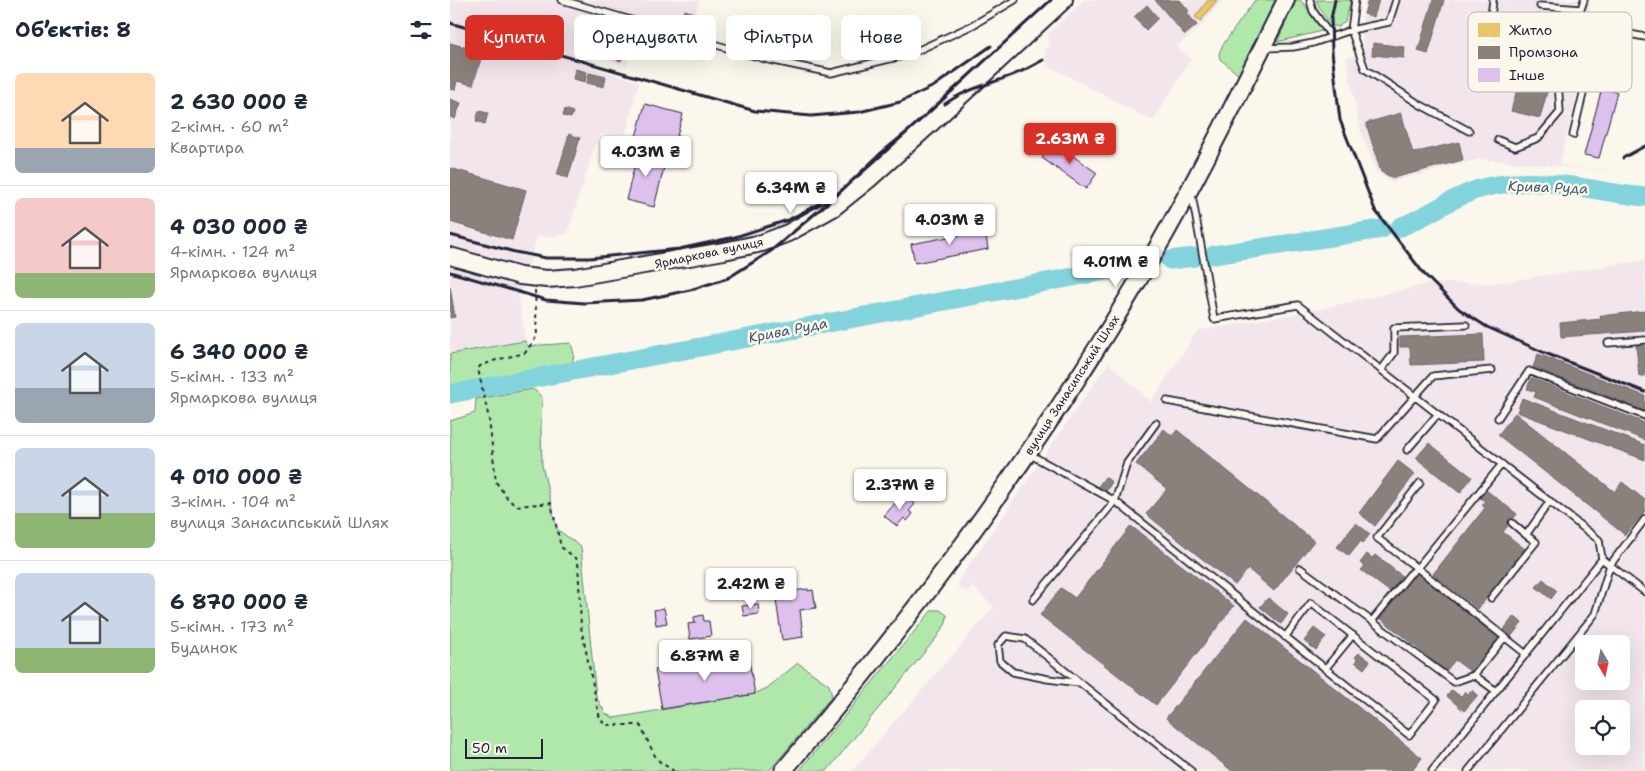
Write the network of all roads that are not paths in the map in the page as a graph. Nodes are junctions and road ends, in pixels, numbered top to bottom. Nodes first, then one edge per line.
1 (562, 0) edge
2 (1015, 0) edge
3 (1064, 0) edge
4 (1286, 0) edge
5 (1310, 0) edge
6 (1355, 0) edge
7 (1396, 0) edge
8 (1584, 0) edge
9 (1540, 6) dead end
10 (1581, 10) joint
11 (1351, 30) junction
12 (1632, 34) edge
13 (1332, 36) junction
14 (1645, 37) edge
15 (1262, 48) junction
16 (1559, 92) edge
17 (1583, 92) edge
18 (1469, 130) dead end
19 (1573, 135) dead end
20 (1498, 140) dead end
21 (1191, 188) junction
22 (450, 256) edge
23 (1466, 324) dead end
24 (1645, 340) edge
25 (1608, 343) dead end
26 (1382, 369) junction
27 (1492, 370) dead end
28 (1415, 396) junction
29 (1167, 401) dead end
30 (1438, 414) junction
31 (1645, 416) edge
32 (1498, 418) dead end
33 (1156, 423) dead end
34 (1407, 450) dead end
35 (1027, 453) junction
36 (1502, 464) junction
37 (1420, 483) dead end
38 (1115, 501) junction
39 (1550, 502) junction
40 (1645, 519) edge
41 (1512, 523) dead end
42 (1526, 534) junction
43 (1602, 559) junction
44 (1610, 565) junction
45 (1300, 568) dead end
46 (1417, 568) junction
47 (1645, 592) edge
48 (1490, 598) dead end
49 (1033, 600) dead end
50 (1372, 620) junction
51 (1353, 635) junction
52 (1285, 637) junction
53 (1505, 637) junction
54 (1526, 654) junction
55 (1326, 669) junction
56 (1474, 675) junction
57 (1080, 682) junction
58 (1496, 692) junction
59 (782, 771) edge
60 (1191, 771) edge
61 (1432, 771) edge
62 (1468, 771) edge

1 - 2 lane
3 - 22 main road, Ярмаркова вулиця
4 - 15 main road, вулиця Занасипський Шлях
5 - 13 lane
6 - 11 lane
7 - 11 lane
8 - 10 lane
9 - 10 lane
11 - 13 lane
11 - 18 lane
12 - 14 lane
13 - 15 lane
15 - 21 main road, вулиця Занасипський Шлях
16 - 20 lane
17 - 19 lane
21 - 26 lane
21 - 35 main road, вулиця Занасипський Шлях
23 - 26 lane
24 - 25 lane
26 - 28 lane
27 - 28 lane
28 - 29 lane
28 - 30 lane
30 - 34 lane
30 - 36 lane
31 - 32 lane
33 - 38 lane
35 - 38 lane
35 - 59 main road, вулиця Занасипський Шлях
36 - 39 lane
36 - 46 lane
37 - 46 lane
38 - 49 lane
38 - 52 lane
39 - 42 lane
39 - 43 lane
40 - 44 lane
41 - 42 lane
42 - 48 lane
43 - 44 lane
43 - 54 lane
44 - 47 lane
44 - 62 lane
45 - 50 lane
46 - 50 lane
46 - 53 lane
50 - 56 lane
51 - 52 lane
51 - 55 lane
51 - 55 lane
52 - 55 lane
53 - 54 lane
53 - 56 lane
54 - 58 lane
56 - 58 lane
57 - 57 lane
57 - 60 lane
58 - 61 lane

